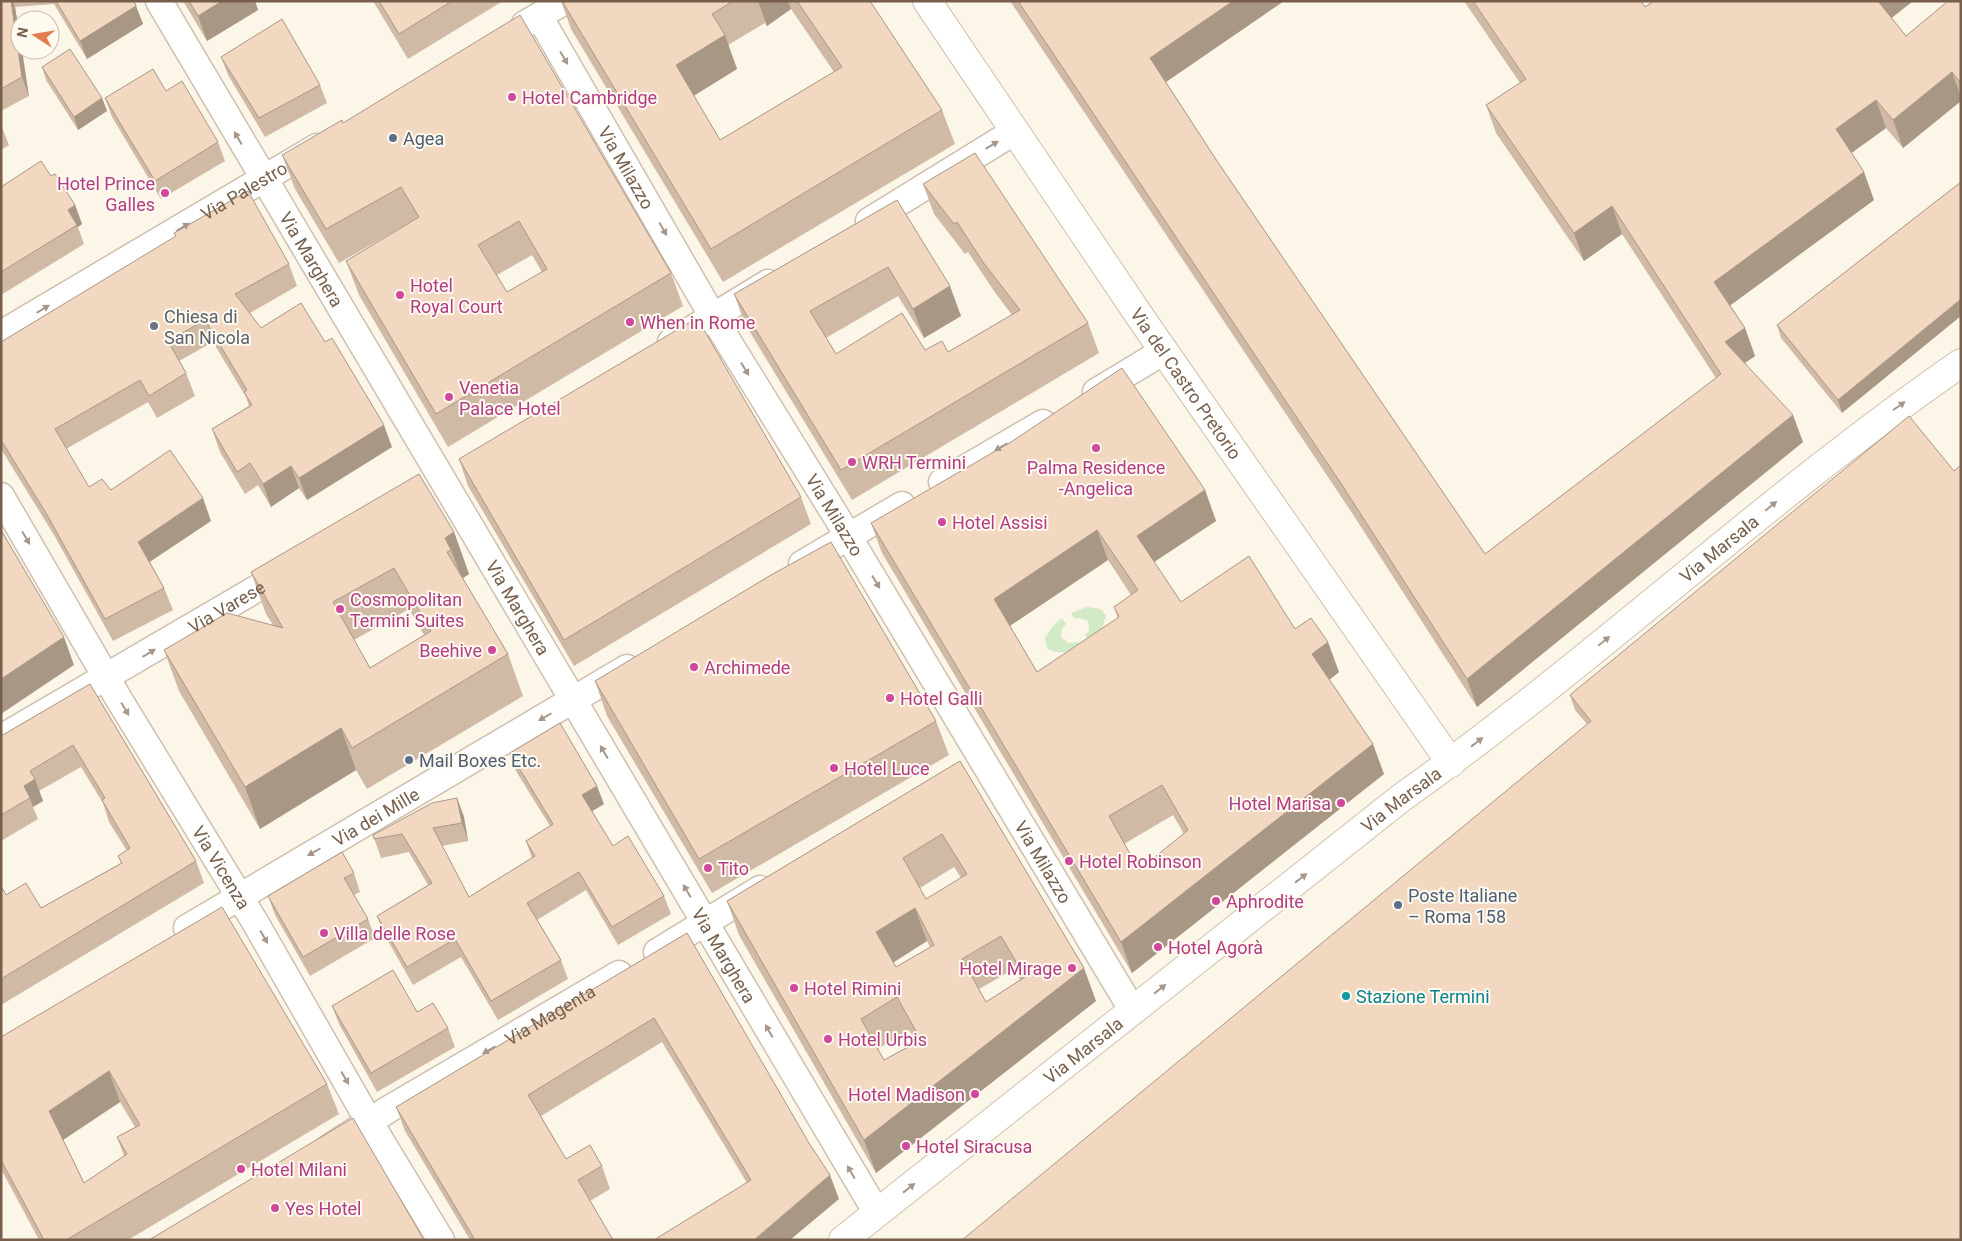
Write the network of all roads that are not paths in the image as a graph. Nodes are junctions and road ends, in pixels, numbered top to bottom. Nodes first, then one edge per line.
1 (158, 1) edge
2 (565, 1) edge
3 (927, 1) edge
4 (539, 16) junction
5 (505, 36) edge
6 (1015, 131) junction
7 (334, 137) edge
8 (263, 180) junction
9 (847, 234) edge
10 (788, 270) edge
11 (713, 317) junction
12 (1, 334) edge
13 (1164, 351) junction
14 (653, 353) edge
15 (1961, 363) edge
16 (467, 464) edge
17 (431, 486) junction
18 (1, 496) edge
19 (848, 537) junction
20 (310, 557) edge
21 (784, 574) edge
22 (650, 654) edge
23 (107, 678) junction
24 (573, 700) junction
25 (1, 738) edge
26 (1450, 763) junction
27 (784, 876) edge
28 (239, 896) junction
29 (706, 923) junction
30 (168, 939) edge
31 (1133, 1011) junction
32 (370, 1123) junction
33 (309, 1160) edge
34 (877, 1213) junction
35 (441, 1240) edge
36 (843, 1240) edge

8 -> 1 street, Via Marghera
2 - 4 street
3 - 6 main road, Via del Castro Pretorio
4 - 5 street
4 -> 11 street, Via Milazzo
9 -> 6 street
6 - 13 main road, Via del Castro Pretorio
7 - 8 street, Via Palestro
12 -> 8 street, Via Palestro
8 - 17 street, Via Marghera
10 - 11 street
11 - 14 street
11 -> 19 street, Via Milazzo
13 -> 19 street
13 - 26 main road, Via del Castro Pretorio
26 -> 15 main road, Via Marsala
16 - 17 street
17 - 24 street, Via Marghera
18 -> 23 street, Via Vicenza
19 - 21 street
19 -> 31 street, Via Milazzo
23 -> 20 street, Via Varese
22 - 24 street, Via dei Mille
23 - 25 street, Via Varese
23 -> 28 street, Via Vicenza
24 -> 28 street, Via dei Mille
29 -> 24 street, Via Marghera
31 -> 26 main road, Via Marsala
27 - 29 street, Via Magenta
28 - 30 street, Via dei Mille
28 -> 32 street, Via Vicenza
29 -> 32 street, Via Magenta
34 -> 29 street, Via Marghera
34 -> 31 main road, Via Marsala
32 - 33 street, Via Magenta
32 - 35 street, Via Vicenza
34 - 36 main road, Via Marsala

